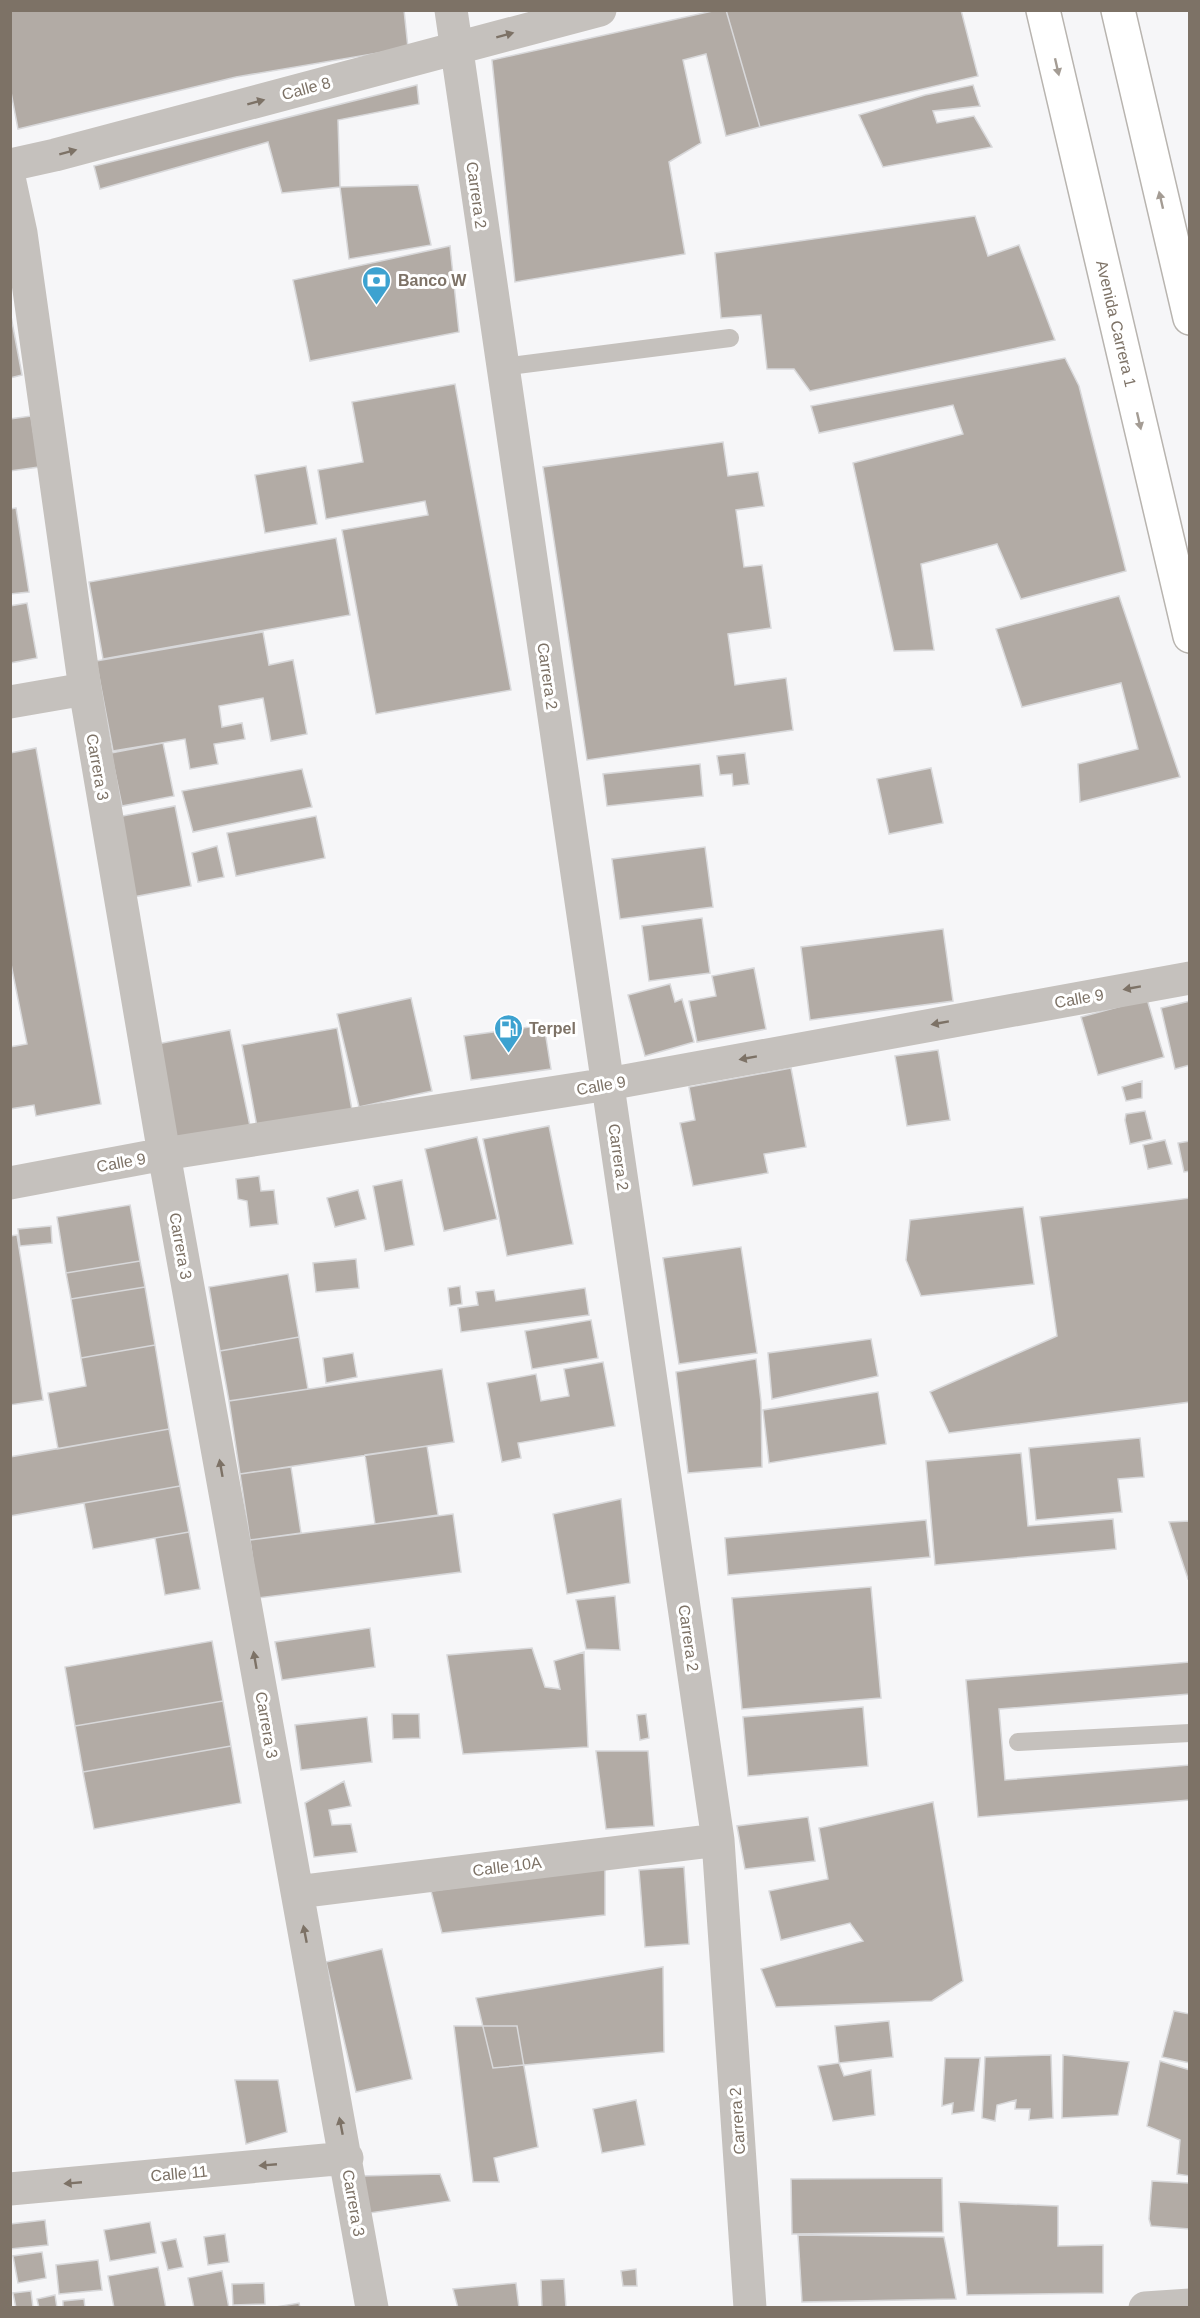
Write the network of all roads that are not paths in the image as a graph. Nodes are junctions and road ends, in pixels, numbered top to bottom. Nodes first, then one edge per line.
1 (451, 10) edge
2 (600, 10) edge
3 (1043, 10) edge
4 (1118, 10) edge
5 (455, 48) junction
6 (10, 165) edge
7 (10, 182) edge
8 (16, 234) edge
9 (1180, 243) edge
10 (1190, 318) edge
11 (730, 338) dead end
12 (502, 367) junction
13 (1190, 636) edge
14 (85, 689) junction
15 (10, 702) edge
16 (1190, 978) edge
17 (608, 1084) junction
18 (164, 1154) junction
19 (10, 1183) edge
20 (1190, 1733) edge
21 (1018, 1742) dead end
22 (718, 1840) junction
23 (297, 1892) junction
24 (347, 2158) junction
25 (10, 2189) edge
26 (1190, 2305) edge
27 (372, 2307) edge
28 (750, 2307) edge
29 (1144, 2307) edge

1 - 5 street, Carrera 2
5 -> 2 street, Calle 8
3 -> 13 main road, Avenida Carrera 1
9 -> 4 main road
6 -> 5 street, Calle 8
5 - 12 street, Carrera 2
7 - 8 street, Carrera 3
8 - 14 street, Carrera 3
9 - 10 main road
11 - 12 lane
12 - 17 street, Carrera 2
14 - 15 street
14 - 18 street, Carrera 3
16 -> 17 street, Calle 9
17 - 18 street, Calle 9
17 - 22 street, Carrera 2
18 - 19 street, Calle 9
23 -> 18 street, Carrera 3
20 - 21 lane
22 - 23 street, Calle 10A
22 - 28 street, Carrera 2
24 -> 23 street, Carrera 3
24 -> 25 street, Calle 11
24 - 27 street, Carrera 3
26 - 29 street

